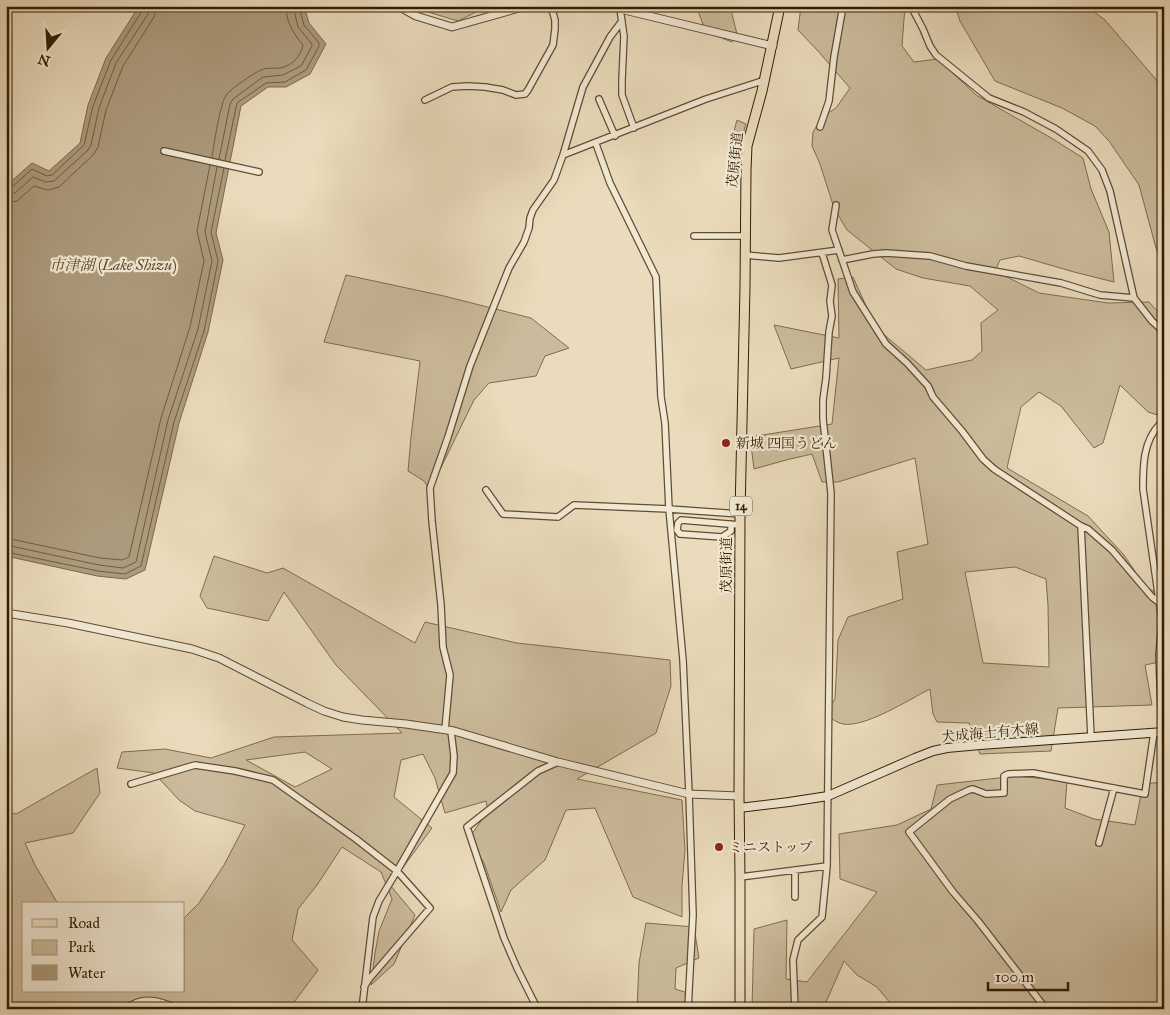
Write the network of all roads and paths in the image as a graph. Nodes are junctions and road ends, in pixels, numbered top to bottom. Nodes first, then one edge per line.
1 (398, 6) edge
2 (526, 6) edge
3 (551, 6) edge
4 (780, 6) edge
5 (843, 6) edge
6 (908, 6) edge
7 (614, 7) edge
8 (622, 21) junction
9 (772, 46) junction
10 (765, 80) junction
11 (599, 99) dead end
12 (425, 100) dead end
13 (820, 127) dead end
14 (634, 128) junction
15 (615, 136) junction
16 (596, 144) junction
17 (164, 151) dead end
18 (563, 155) junction
19 (256, 171) dead end
20 (836, 205) dead end
21 (694, 236) dead end
22 (745, 236) junction
23 (838, 250) junction
24 (822, 253) junction
25 (746, 255) junction
26 (842, 260) junction
27 (1134, 298) junction
28 (1164, 332) edge
29 (1164, 424) edge
30 (486, 490) dead end
31 (668, 509) junction
32 (740, 514) junction
33 (736, 524) junction
34 (1081, 526) junction
35 (1161, 605) edge
36 (6, 613) edge
37 (448, 730) junction
38 (1160, 732) edge
39 (1091, 737) junction
40 (558, 762) junction
41 (131, 784) dead end
42 (1114, 788) junction
43 (689, 794) junction
44 (739, 796) junction
45 (828, 796) junction
46 (739, 808) junction
47 (1100, 843) dead end
48 (828, 866) junction
49 (794, 870) junction
50 (397, 871) junction
51 (740, 877) junction
52 (796, 897) dead end
53 (364, 987) junction
54 (126, 1009) edge
55 (177, 1009) edge
56 (362, 1009) edge
57 (536, 1009) edge
58 (688, 1009) edge
59 (740, 1009) edge
60 (795, 1009) edge
61 (1046, 1009) edge

1 - 2 street
3 - 12 street
4 - 9 main road, 茂原街道 / 14
5 - 13 street
6 - 27 street
7 - 8 street
7 - 9 street
8 - 14 street
8 - 18 street
9 - 10 main road, 茂原街道 / 14
10 - 14 street
10 - 22 main road, 茂原街道 / 14
11 - 15 street
14 - 15 street
15 - 16 street
16 - 18 street
16 - 31 street
17 - 19 street
18 - 37 street
20 - 23 street
21 - 22 street
22 - 25 main road, 茂原街道 / 14
23 - 24 street
23 - 26 street
24 - 25 street
24 - 45 street
25 - 32 main road, 茂原街道 / 14
26 - 27 street
26 - 34 street
27 - 28 street
29 - 35 street
30 - 31 street
31 - 32 street
31 - 43 street
32 - 33 main road, 茂原街道 / 14
33 - 33 street
33 - 44 main road, 茂原街道 / 14
34 - 35 street
34 - 39 street
35 - 38 street
36 - 37 street
37 - 40 street
37 - 50 street
38 - 39 main road, 犬成海士有木線
38 - 42 street
39 - 45 main road, 犬成海士有木線
40 - 43 street
40 - 57 street
41 - 50 street
42 - 47 street
42 - 61 street
43 - 44 street
43 - 58 street
44 - 46 main road, 茂原街道 / 14
45 - 46 main road, 犬成海士有木線
45 - 48 street
46 - 51 main road, 茂原街道 / 14
48 - 49 street
48 - 60 street
49 - 51 street
49 - 52 street
50 - 53 street
50 - 53 street
51 - 59 main road, 茂原街道 / 14
53 - 56 street
54 - 55 street

